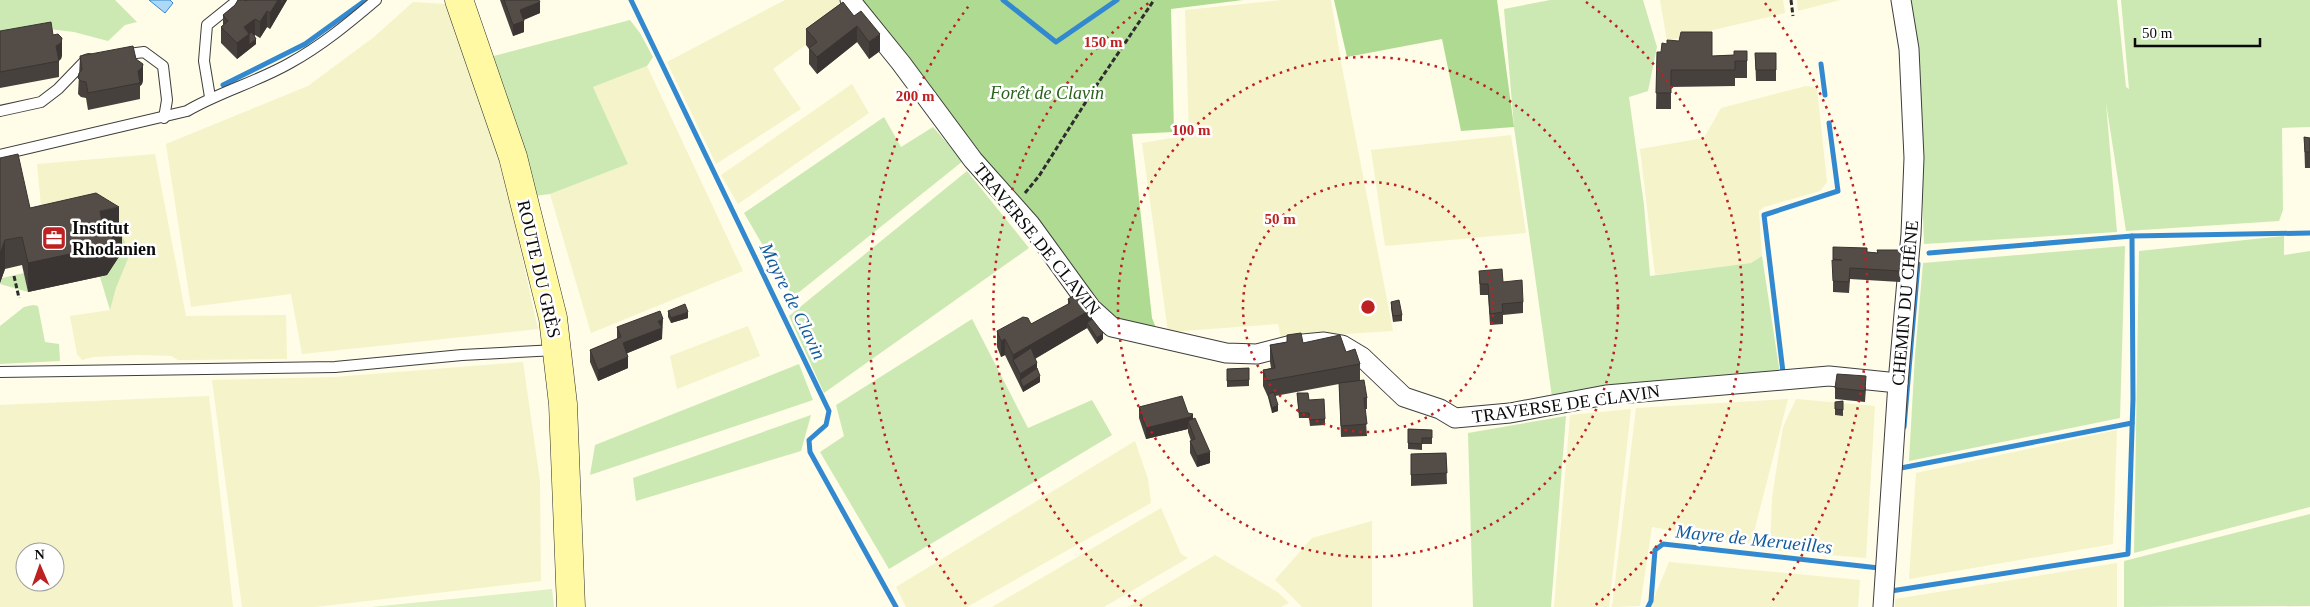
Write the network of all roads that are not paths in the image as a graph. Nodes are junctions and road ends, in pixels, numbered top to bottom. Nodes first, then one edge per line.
1 (238, 0) edge
2 (376, 0) edge
3 (459, 0) edge
4 (850, 0) edge
5 (1901, 0) edge
6 (115, 56) edge
7 (95, 59) edge
8 (210, 97) junction
9 (0, 111) edge
10 (164, 118) junction
11 (0, 155) edge
12 (557, 350) junction
13 (0, 372) edge
14 (1898, 382) junction
15 (571, 607) edge
16 (1884, 607) edge

1 - 8 lane
2 - 8 lane
3 - 12 street, ROUTE DU GRÈS
4 - 14 street, TRAVERSE DE CLAVIN
5 - 14 street, CHEMIN DU CHÊNE
6 - 10 lane
7 - 9 lane
8 - 10 lane
10 - 11 lane
12 - 13 lane
12 - 15 street, ROUTE DU GRÈS
14 - 16 street, CHEMIN DU CHÊNE

